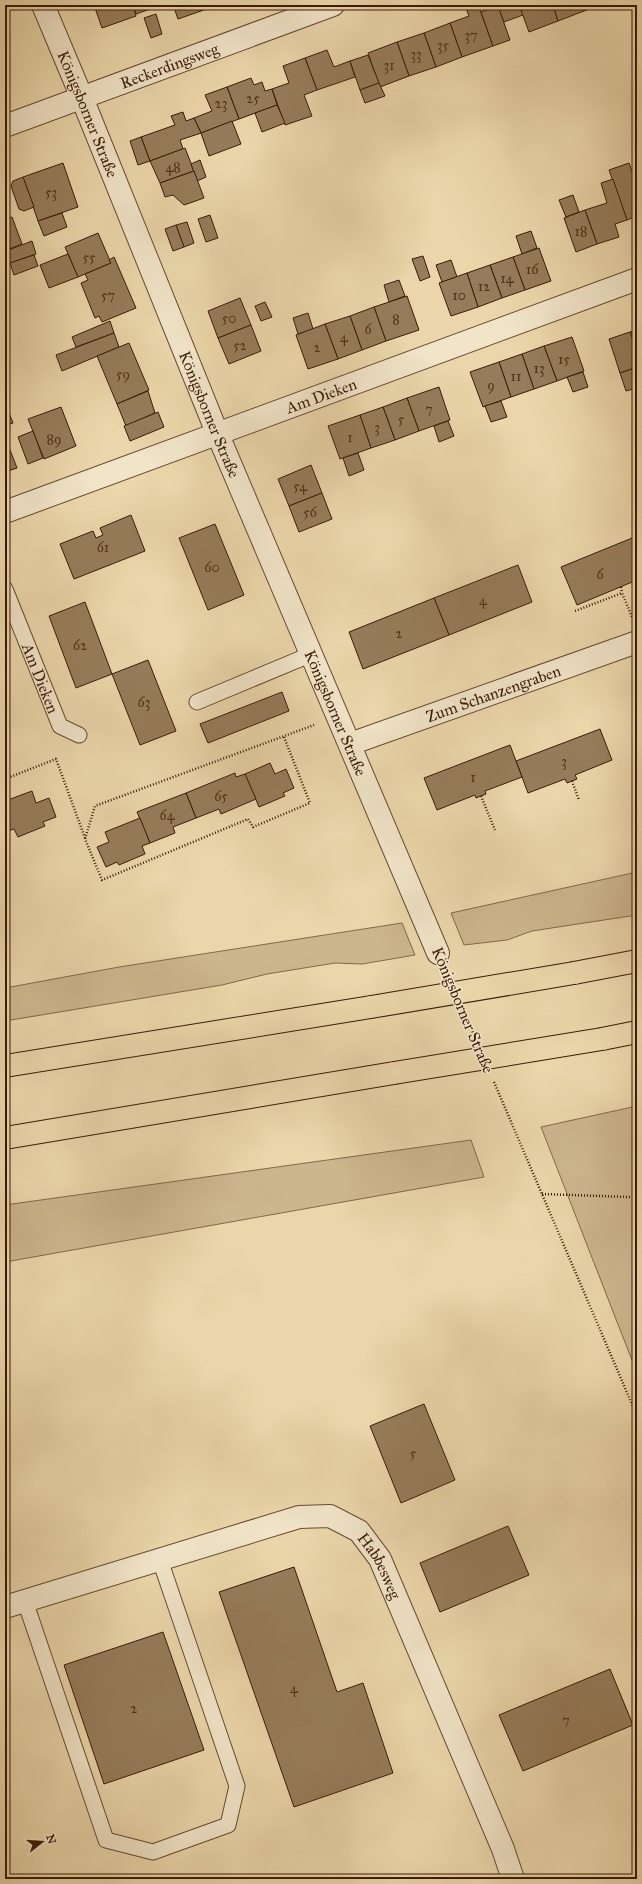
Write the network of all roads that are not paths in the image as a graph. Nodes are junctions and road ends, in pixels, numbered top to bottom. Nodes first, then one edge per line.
1 (43, 5) edge
2 (333, 5) edge
3 (82, 98) junction
4 (5, 126) edge
5 (637, 279) edge
6 (218, 435) junction
7 (5, 512) edge
8 (5, 589) edge
9 (637, 642) edge
10 (312, 654) junction
11 (197, 702) dead end
12 (79, 734) dead end
13 (350, 744) junction
14 (438, 952) dead end
15 (637, 961) edge
16 (637, 1032) edge
17 (5, 1066) edge
18 (5, 1138) edge
19 (160, 1560) junction
20 (15, 1604) edge
21 (514, 1879) edge

1 - 3 street, Königsborner Straße
2 - 3 street, Reckerdingsweg
3 - 4 street, Reckerdingsweg
3 - 6 street, Königsborner Straße
5 - 6 street, Am Dieken
6 - 7 street, Am Dieken
6 - 10 street, Königsborner Straße
8 - 12 lane, Am Dieken
9 - 13 street, Zum Schanzengraben
10 - 11 lane
10 - 13 street, Königsborner Straße
13 - 14 street, Königsborner Straße
15 - 17 highway, bridge
16 - 18 highway, bridge
19 - 20 street, Habbesweg
19 - 20 lane
19 - 21 street, Habbesweg

